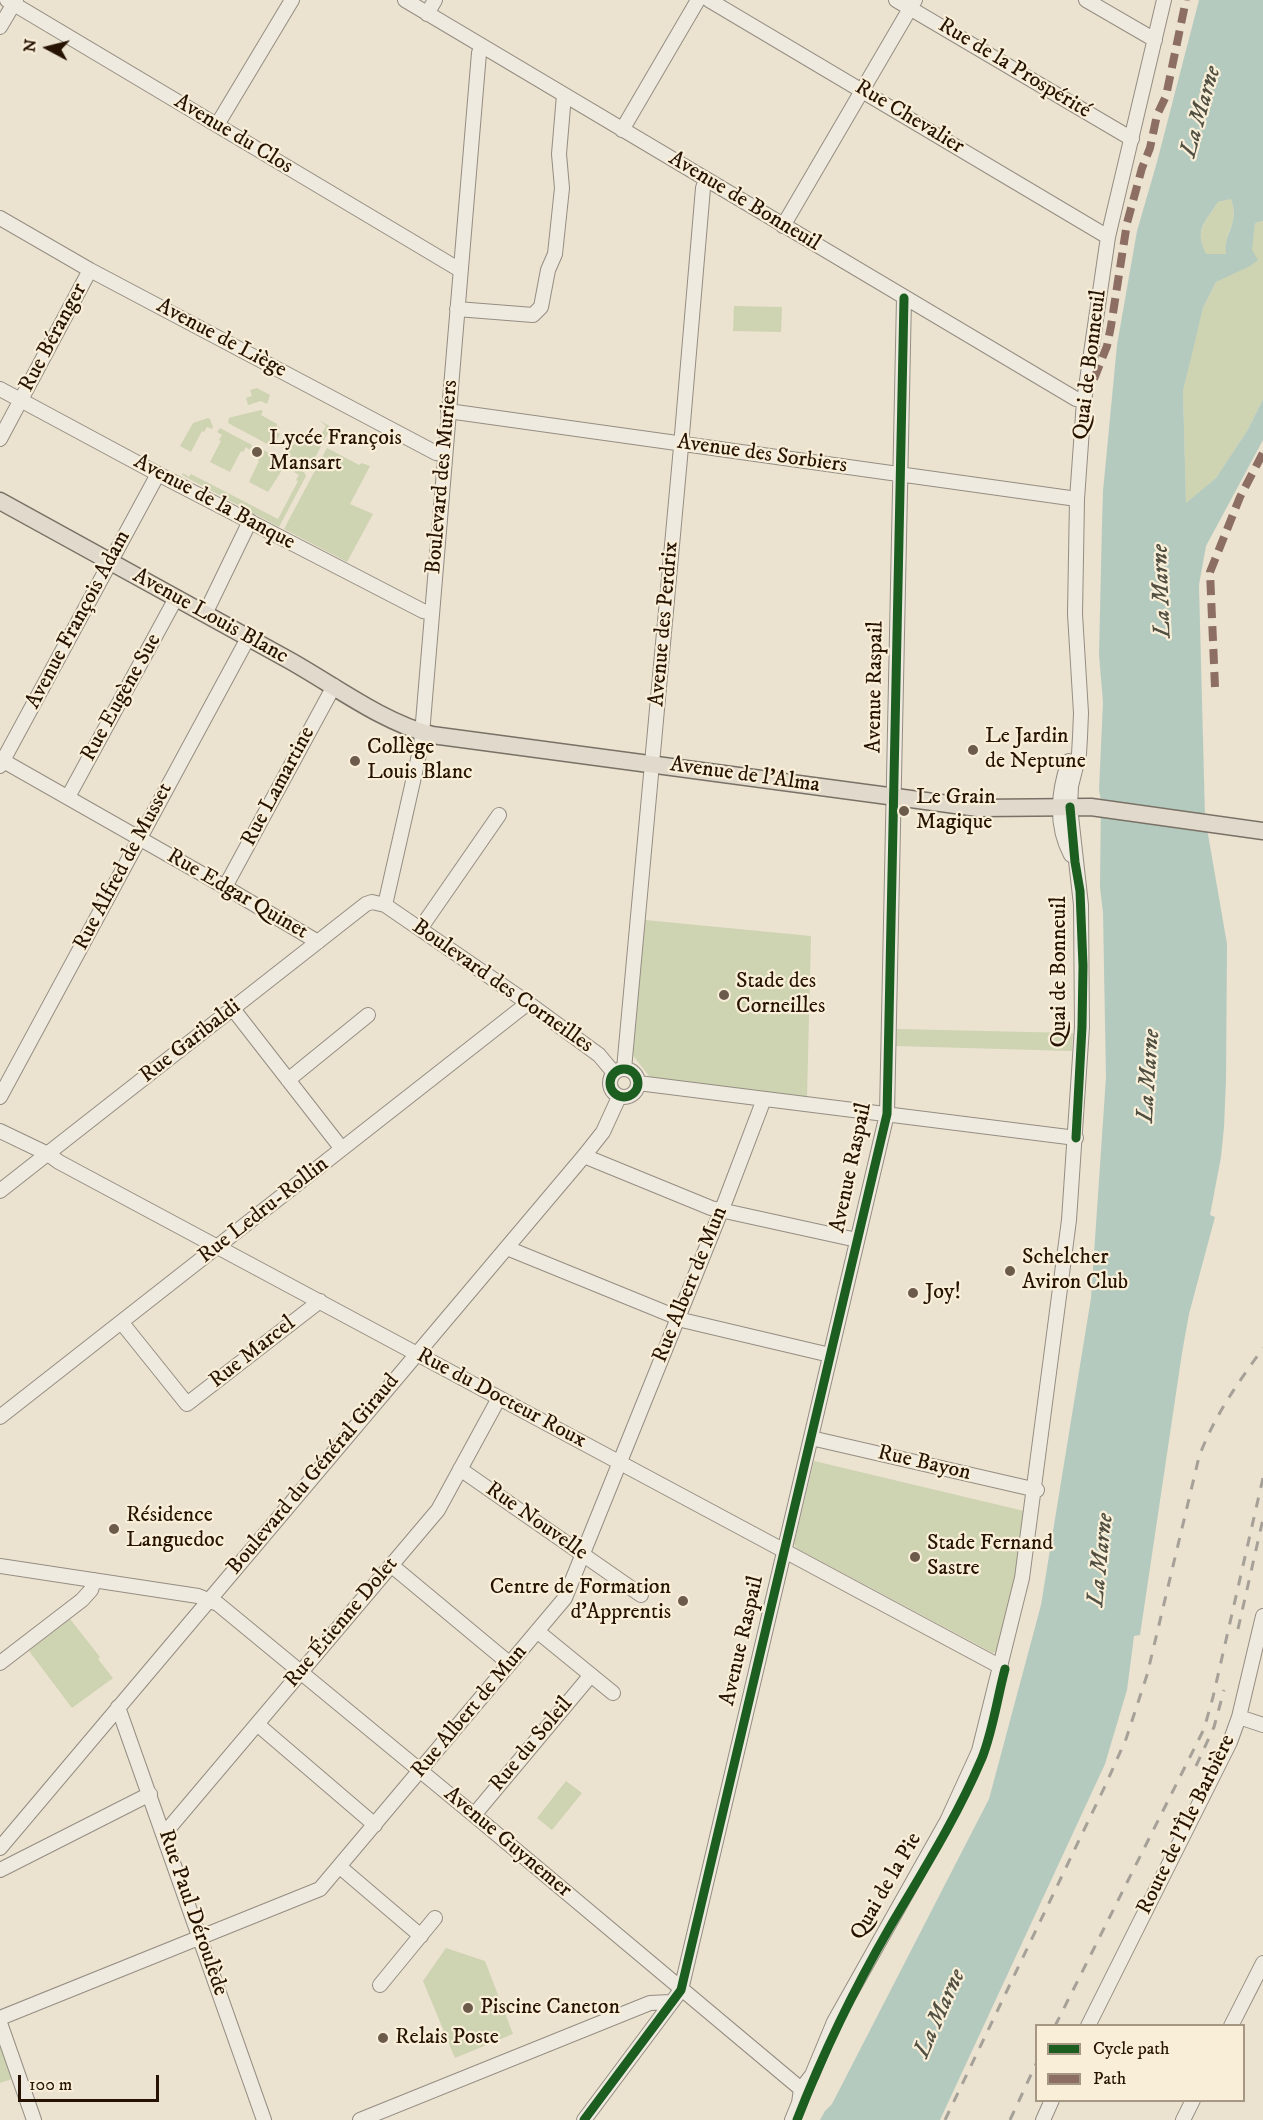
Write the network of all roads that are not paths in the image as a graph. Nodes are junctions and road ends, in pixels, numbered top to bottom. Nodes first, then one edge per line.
1 (292, 0) edge
2 (405, 0) edge
3 (435, 0) edge
4 (698, 0) edge
5 (709, 0) edge
6 (896, 0) edge
7 (1086, 0) edge
8 (1164, 0) edge
9 (12, 1) edge
10 (913, 4) edge
11 (427, 14) junction
12 (0, 27) edge
13 (1155, 40) junction
14 (482, 46) junction
15 (862, 90) junction
16 (564, 95) junction
17 (217, 125) junction
18 (622, 130) junction
19 (1132, 139) junction
20 (706, 180) junction
21 (1, 222) edge
22 (783, 226) junction
23 (1108, 237) junction
24 (90, 270) junction
25 (460, 270) junction
26 (904, 298) junction
27 (457, 309) junction
28 (0, 389) edge
29 (21, 400) junction
30 (1084, 401) junction
31 (448, 411) junction
32 (0, 438) edge
33 (681, 444) junction
34 (444, 454) junction
35 (158, 474) junction
36 (900, 474) junction
37 (1077, 499) junction
38 (0, 501) edge
39 (250, 521) junction
40 (110, 562) junction
41 (176, 598) junction
42 (431, 613) junction
43 (205, 614) junction
44 (248, 638) junction
45 (334, 686) junction
46 (421, 732) junction
47 (1, 762) edge
48 (652, 764) junction
49 (893, 796) junction
50 (68, 797) junction
51 (1065, 807) junction
52 (499, 815) dead end
53 (1220, 825) junction
54 (1263, 831) edge
55 (1263, 836) edge
56 (140, 839) junction
57 (225, 887) junction
58 (385, 905) junction
59 (420, 929) junction
60 (318, 942) junction
61 (528, 1003) junction
62 (233, 1009) junction
63 (369, 1016) dead end
64 (619, 1071) junction
65 (288, 1080) junction
66 (638, 1083) junction
67 (0, 1097) edge
68 (619, 1097) junction
69 (764, 1099) junction
70 (887, 1114) junction
71 (0, 1131) edge
72 (1076, 1138) junction
73 (342, 1149) junction
74 (48, 1155) junction
75 (585, 1156) junction
76 (0, 1191) edge
77 (721, 1209) junction
78 (857, 1240) junction
79 (218, 1247) junction
80 (507, 1248) junction
81 (320, 1301) junction
82 (677, 1318) junction
83 (122, 1323) junction
84 (416, 1354) junction
85 (830, 1355) junction
86 (499, 1398) junction
87 (0, 1417) edge
88 (811, 1437) junction
89 (619, 1462) junction
90 (460, 1469) junction
91 (1034, 1490) junction
92 (784, 1551) junction
93 (582, 1554) junction
94 (391, 1565) junction
95 (0, 1566) edge
96 (94, 1580) junction
97 (641, 1595) dead end
98 (210, 1600) junction
99 (1263, 1616) edge
100 (537, 1632) junction
101 (0, 1663) edge
102 (510, 1664) junction
103 (1001, 1667) junction
104 (302, 1672) junction
105 (591, 1675) junction
106 (613, 1693) dead end
107 (118, 1707) junction
108 (1239, 1717) junction
109 (257, 1724) junction
110 (1263, 1725) edge
111 (421, 1770) junction
112 (150, 1794) junction
113 (474, 1815) junction
114 (375, 1825) junction
115 (164, 1834) junction
116 (0, 1848) edge
117 (340, 1867) junction
118 (0, 1870) edge
119 (435, 1918) dead end
120 (200, 1936) junction
121 (421, 1936) junction
122 (1263, 1963) edge
123 (380, 1985) dead end
124 (681, 1990) junction
125 (671, 2002) junction
126 (0, 2018) edge
127 (0, 2023) edge
128 (1089, 2024) edge
129 (1232, 2024) edge
130 (801, 2089) junction
131 (1051, 2102) edge
132 (1192, 2102) edge
133 (34, 2120) edge
134 (264, 2120) edge
135 (360, 2120) edge
136 (584, 2120) edge
137 (792, 2120) edge
138 (1042, 2120) edge
139 (1183, 2120) edge

1 - 17 street
2 - 11 street, Avenue de Bonneuil
3 - 11 street
4 - 18 street
5 - 15 street, Rue Chevalier
6 - 10 street, Rue de la Prospérité
7 - 13 street
8 - 13 street, Quai de Bonneuil
9 - 12 street
9 - 17 street, Avenue du Clos
10 - 15 street
10 - 19 street, Rue de la Prospérité
11 - 14 street, Avenue de Bonneuil
13 - 19 street, Quai de Bonneuil
14 - 16 street, Avenue de Bonneuil
14 - 25 street, Boulevard des Muriers
15 - 22 street
15 - 23 street, Rue Chevalier
16 - 18 street, Avenue de Bonneuil
16 - 27 street
17 - 25 street, Avenue du Clos
18 - 20 street, Avenue de Bonneuil
19 - 23 street, Quai de Bonneuil
20 - 22 street, Avenue de Bonneuil
20 - 33 street, Avenue des Perdrix
21 - 24 street, Avenue de Liège
22 - 26 street, Avenue de Bonneuil
23 - 30 street, Quai de Bonneuil
24 - 29 street, Rue Béranger
24 - 34 street, Avenue de Liège
25 - 27 street, Boulevard des Muriers
26 - 30 street, Avenue de Bonneuil
26 - 36 street, Avenue Raspail
27 - 31 street, Boulevard des Muriers
28 - 29 street, Avenue de la Banque
29 - 32 street, Rue Béranger
29 - 35 street, Avenue de la Banque
30 - 37 street, Quai de Bonneuil
31 - 33 street, Avenue des Sorbiers
31 - 34 street, Boulevard des Muriers
33 - 36 street, Avenue des Sorbiers
33 - 48 street, Avenue des Perdrix
34 - 42 street, Boulevard des Muriers
35 - 39 street, Avenue de la Banque
35 - 40 street, Avenue François Adam
36 - 37 street, Avenue des Sorbiers
36 - 49 street, Avenue Raspail
37 - 51 street, Quai de Bonneuil
38 - 40 main road, Avenue Louis Blanc
39 - 42 street, Avenue de la Banque
39 - 43 street
40 - 41 main road, Avenue Louis Blanc
40 - 47 street, Avenue François Adam
41 - 43 main road, Avenue Louis Blanc
41 - 50 street, Rue Eugène Sue
42 - 46 street, Boulevard des Muriers
43 - 44 main road, Avenue Louis Blanc
44 - 45 main road, Avenue Louis Blanc
44 - 56 street, Rue Alfred de Musset
45 - 46 main road, Avenue Louis Blanc
45 - 57 street, Rue Lamartine
46 - 48 main road, Avenue de l'Alma
46 - 58 street, Boulevard des Muriers
47 - 50 street, Rue Edgar Quinet
48 - 49 main road, Avenue de l'Alma
48 - 64 street, Avenue des Perdrix
49 - 51 main road, Avenue de l'Alma
49 - 70 street, Avenue Raspail
50 - 56 street, Rue Edgar Quinet
51 - 53 main road, Avenue de l'Alma
51 - 72 street, Quai de Bonneuil
52 - 59 street
53 - 54 main road
53 - 55 main road
56 - 57 street, Rue Edgar Quinet
56 - 67 street, Rue Alfred de Musset
57 - 60 street, Rue Edgar Quinet
58 - 59 street, Boulevard des Corneilles
58 - 60 street, Rue Garibaldi
59 - 61 street, Boulevard des Corneilles
60 - 62 street, Rue Garibaldi
61 - 64 street, Boulevard des Corneilles
61 - 73 street, Rue Ledru-Rollin
62 - 65 street
62 - 74 street, Rue Garibaldi
63 - 65 street
64 - 66 street
64 - 68 street
65 - 73 street
66 - 68 street
66 - 69 street
68 - 75 street, Boulevard du Général Giraud
69 - 70 street
69 - 77 street, Rue Albert de Mun
70 - 72 street
70 - 78 street, Avenue Raspail
71 - 74 street, Rue du Docteur Roux
72 - 91 street, Quai de Bonneuil
73 - 79 street, Rue Ledru-Rollin
74 - 76 street, Rue Garibaldi
74 - 79 street, Rue du Docteur Roux
75 - 77 street
75 - 80 street, Boulevard du Général Giraud
77 - 78 street
77 - 82 street, Rue Albert de Mun
78 - 85 street, Avenue Raspail
79 - 81 street, Rue du Docteur Roux
79 - 83 street, Rue Ledru-Rollin
80 - 82 street
80 - 84 street, Boulevard du Général Giraud
81 - 83 street, Rue Marcel
81 - 84 street, Rue du Docteur Roux
82 - 85 street
82 - 89 street, Rue Albert de Mun
83 - 87 street, Rue Ledru-Rollin
84 - 86 street, Rue du Docteur Roux
84 - 98 street, Boulevard du Général Giraud
85 - 88 street, Avenue Raspail
86 - 89 street, Rue du Docteur Roux
86 - 90 street, Rue Étienne Dolet
88 - 91 street, Rue Bayon
88 - 92 street, Avenue Raspail
89 - 92 street, Rue du Docteur Roux
89 - 93 street, Rue Albert de Mun
90 - 93 street, Rue Nouvelle
90 - 94 street, Rue Étienne Dolet
91 - 103 street, Quai de Bonneuil
92 - 103 street, Rue du Docteur Roux
92 - 124 street, Avenue Raspail
93 - 97 street, Rue Nouvelle
93 - 100 street, Rue Albert de Mun
94 - 102 street
94 - 104 street, Rue Étienne Dolet
95 - 96 street
96 - 98 street
96 - 101 street
98 - 104 street, Avenue Guynemer
98 - 107 street, Boulevard du Général Giraud
99 - 108 street, Route de l'Île Barbière
100 - 102 street, Rue Albert de Mun
100 - 105 street
102 - 111 street, Rue Albert de Mun
103 - 130 street, Quai de la Pie
104 - 109 street, Rue Étienne Dolet
104 - 111 street, Avenue Guynemer
105 - 106 street
105 - 113 street, Rue du Soleil
107 - 112 street, Rue Paul Déroulède
107 - 116 street, Boulevard du Général Giraud
108 - 110 street
108 - 128 street, Route de l'Île Barbière
109 - 114 street
109 - 115 street, Rue Étienne Dolet
111 - 113 street, Avenue Guynemer
111 - 114 street, Rue Albert de Mun
112 - 115 street, Rue Paul Déroulède
112 - 118 street
113 - 124 street, Avenue Guynemer
114 - 117 street, Rue Albert de Mun
115 - 120 street, Rue Paul Déroulède
117 - 120 street, Rue Albert de Mun
117 - 121 street
119 - 121 street
120 - 126 street, Rue Albert de Mun
120 - 134 street, Rue Paul Déroulède
121 - 123 street
122 - 129 street
124 - 125 street
124 - 130 street, Avenue Guynemer
125 - 135 street
125 - 136 street
127 - 133 street
130 - 137 street, Quai de la Pie
131 - 138 street
132 - 139 street

